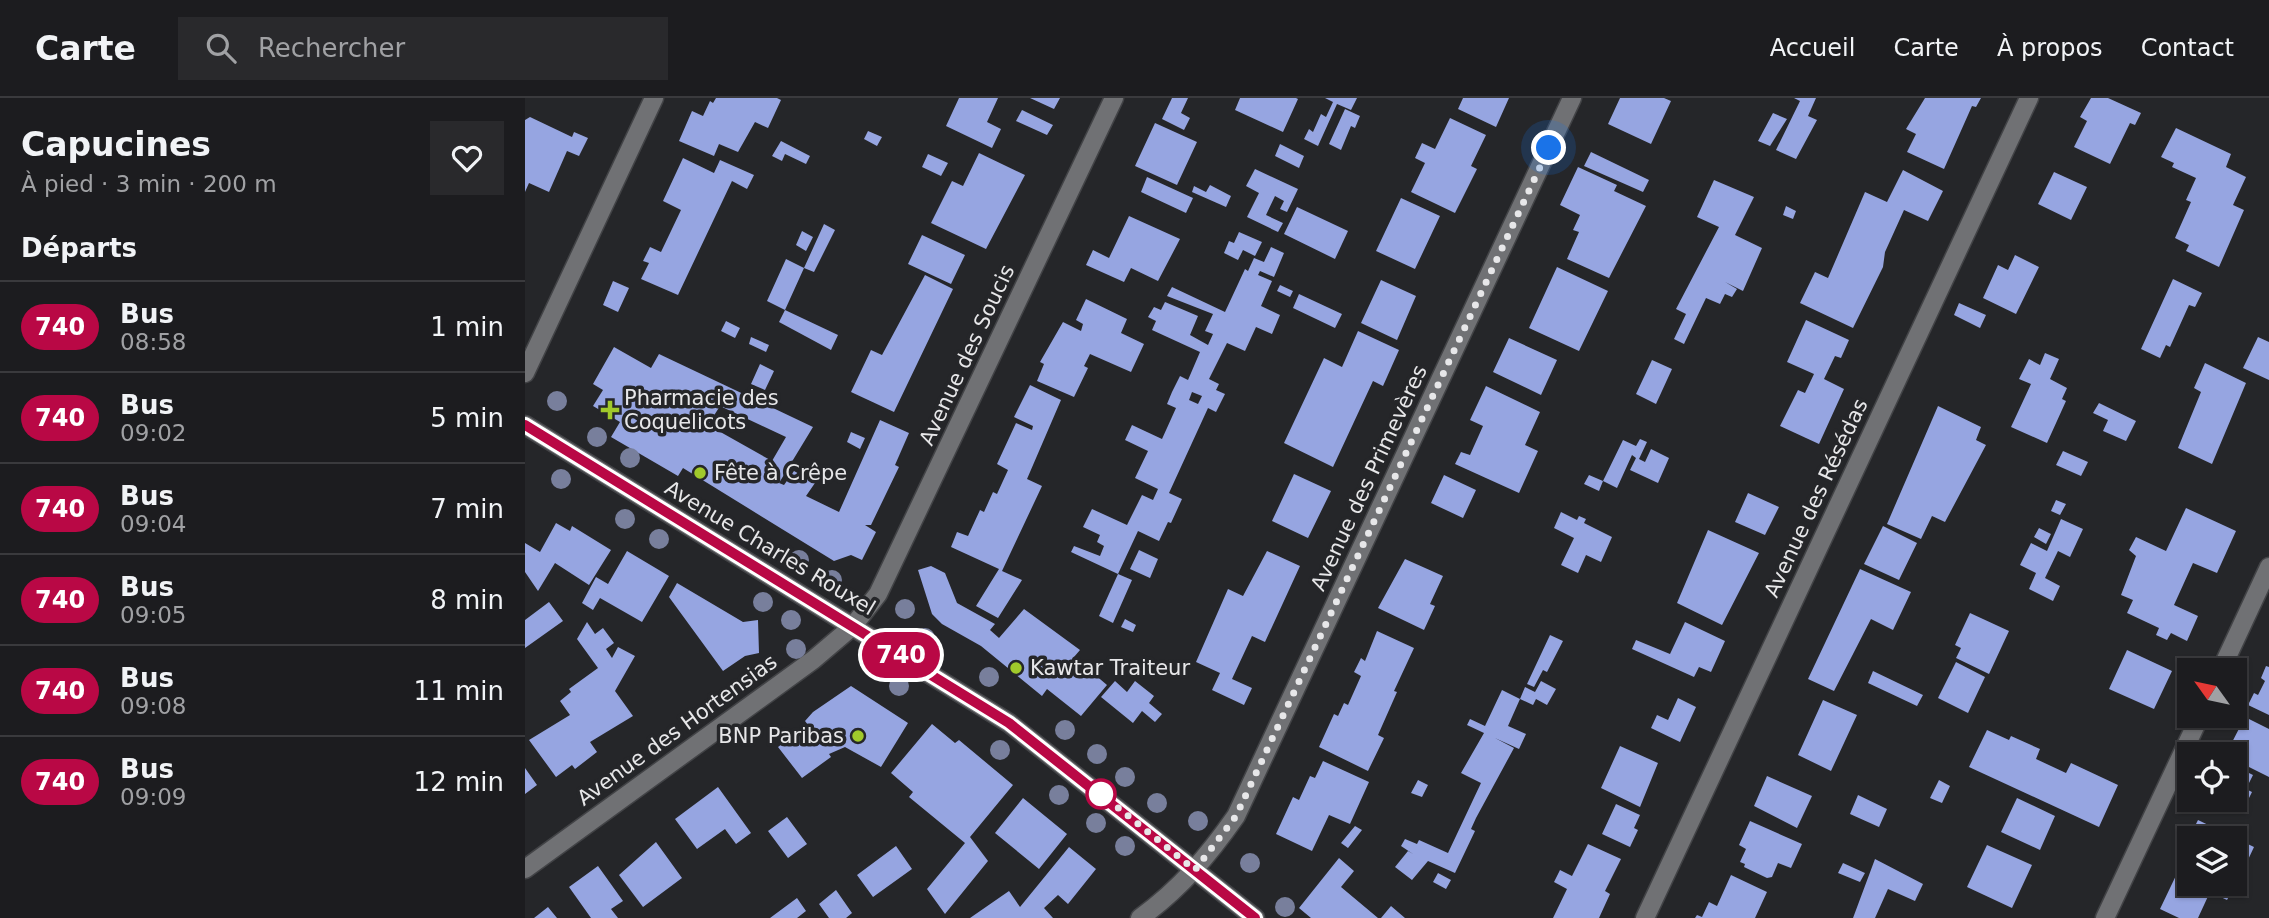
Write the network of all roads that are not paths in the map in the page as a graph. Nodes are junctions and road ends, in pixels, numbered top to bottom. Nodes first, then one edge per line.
1 (654, 98) edge
2 (1114, 98) edge
3 (1572, 98) edge
4 (2029, 98) edge
5 (525, 373) edge
6 (525, 425) edge
7 (2269, 567) edge
8 (853, 626) junction
9 (2227, 658) edge
10 (2194, 728) edge
11 (525, 869) edge
12 (1195, 870) junction
13 (1140, 918) edge
14 (1255, 918) edge
15 (1645, 918) edge
16 (2105, 918) edge

1 - 5 street
2 - 8 street, Avenue des Soucis
3 - 12 street, Avenue des Primevères
4 - 15 street, Avenue des Résédas
6 - 8 street, Avenue Charles Rouxel
7 - 9 street
8 - 11 street, Avenue des Hortensias
8 - 12 street, Avenue Charles Rouxel
10 - 16 street
12 - 13 street, Avenue des Primevères
12 - 14 street, Avenue Charles Rouxel

